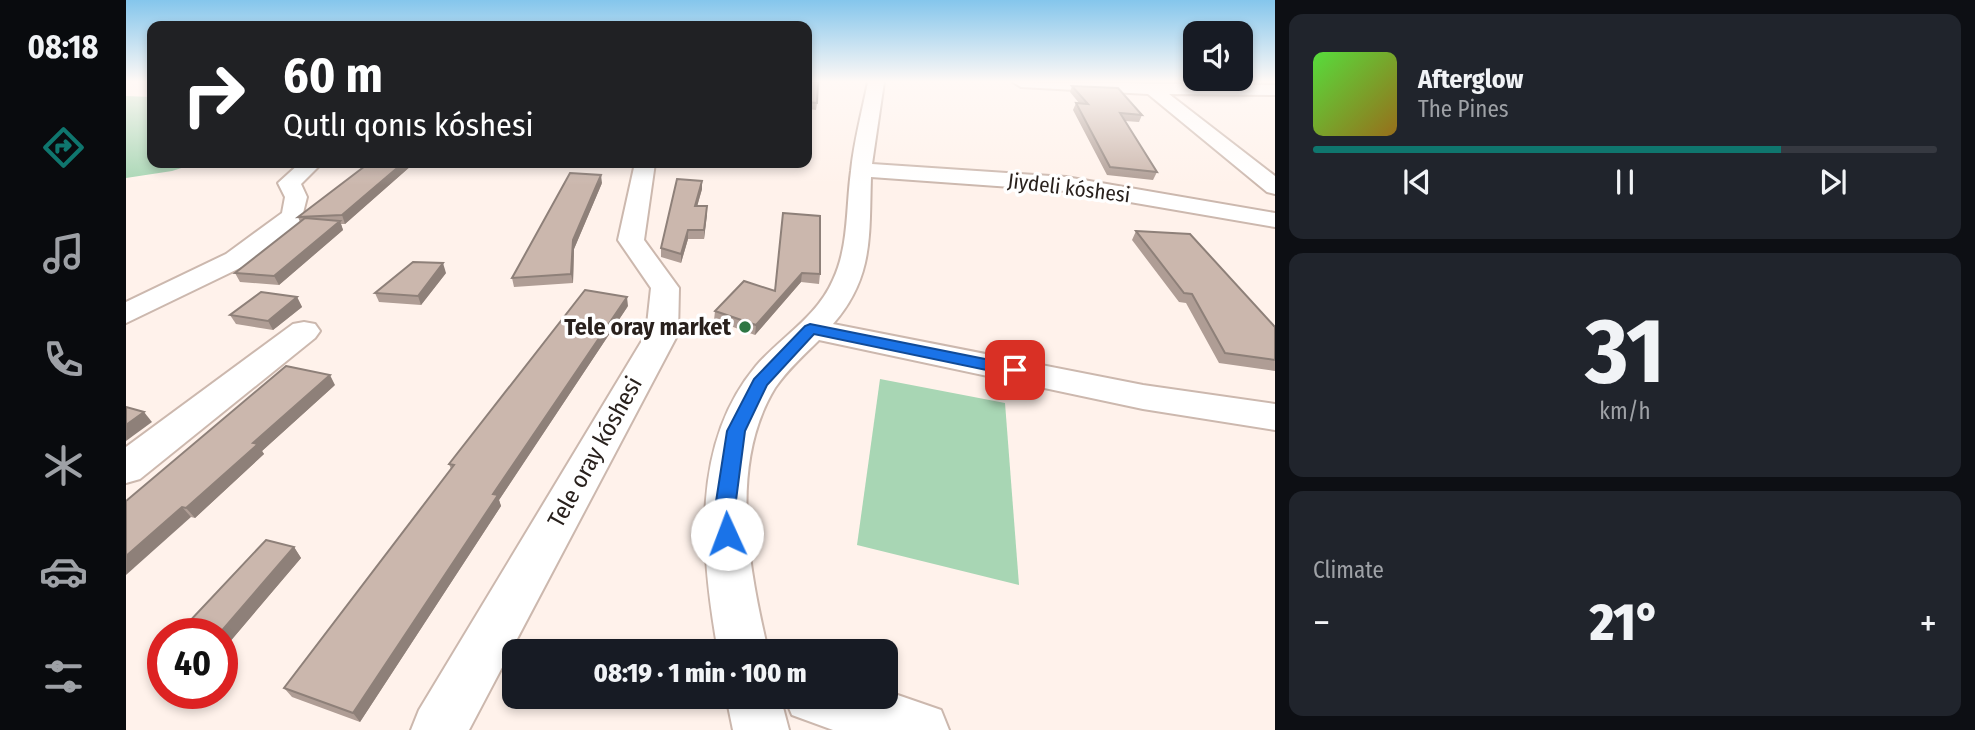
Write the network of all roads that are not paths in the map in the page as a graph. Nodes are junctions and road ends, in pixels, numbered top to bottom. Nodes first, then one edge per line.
1 (870, 116) edge
2 (1186, 116) edge
3 (306, 168) edge
4 (644, 168) edge
5 (861, 170) junction
6 (1275, 187) edge
7 (1275, 219) edge
8 (126, 314) edge
9 (810, 329) junction
10 (304, 331) dead end
11 (1275, 417) edge
12 (126, 468) edge
13 (740, 639) edge
14 (756, 709) edge
15 (853, 709) edge
16 (439, 730) edge
17 (761, 730) edge
18 (921, 730) edge

1 - 5 street
2 - 6 street
3 - 8 street
4 - 16 street, Tele oray kóshesi
5 - 7 street, Jiydeli kóshesi
5 - 9 street
9 - 11 street
9 - 13 street
10 - 12 street
14 - 17 street
15 - 18 street

